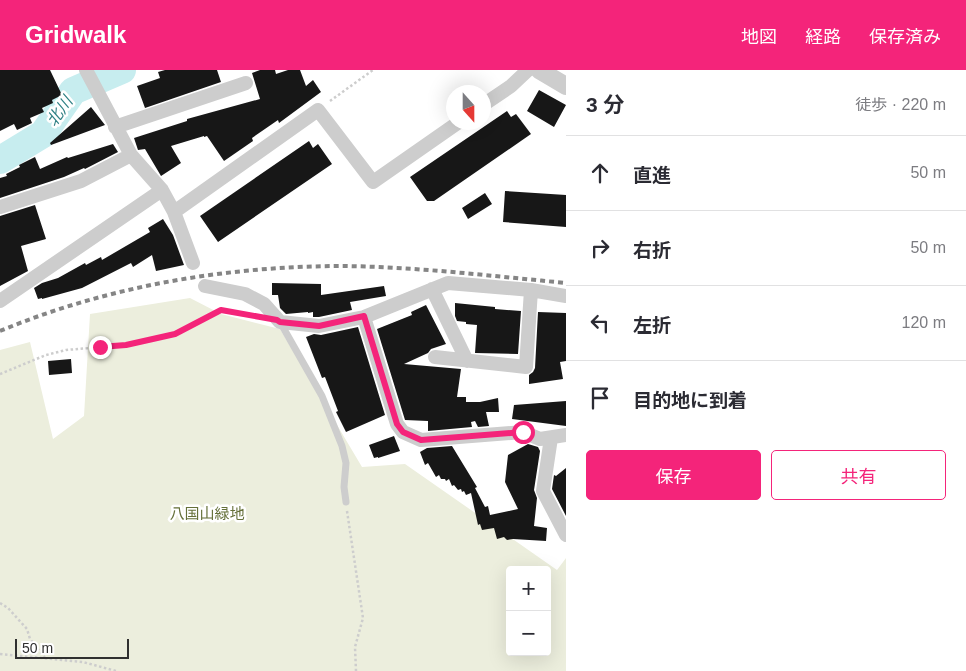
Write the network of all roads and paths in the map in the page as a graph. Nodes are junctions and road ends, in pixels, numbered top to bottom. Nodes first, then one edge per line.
1 (86, 70) edge
2 (373, 70) edge
3 (528, 70) edge
4 (539, 70) edge
5 (246, 83) dead end
6 (566, 86) edge
7 (491, 101) edge
8 (318, 110) junction
9 (115, 127) junction
10 (448, 130) edge
11 (131, 155) junction
12 (162, 190) junction
13 (0, 207) edge
14 (174, 212) junction
15 (194, 263) dead end
16 (205, 286) dead end
17 (432, 290) junction
18 (531, 290) junction
19 (566, 296) edge
20 (0, 300) edge
21 (364, 316) junction
22 (278, 321) junction
23 (435, 357) dead end
24 (467, 361) junction
25 (0, 374) edge
26 (566, 435) edge
27 (551, 438) junction
28 (346, 502) joint
29 (566, 536) edge
30 (0, 603) edge
31 (0, 654) edge
32 (45, 658) junction
33 (116, 671) edge
34 (356, 671) edge

1 - 9 street
2 - 8 path
3 - 7 street
4 - 6 street
5 - 9 street
8 - 10 street
8 - 14 street
9 - 11 street
11 - 12 street
11 - 13 street
12 - 14 street
12 - 20 street
14 - 15 street
16 - 22 street
17 - 18 street
17 - 21 street
17 - 24 street
18 - 19 street
18 - 24 street
21 - 22 street
21 - 27 street
22 - 25 path
22 - 28 lane
23 - 24 street
26 - 27 street
27 - 29 street
28 - 34 path
30 - 32 path
31 - 32 path
32 - 33 path

